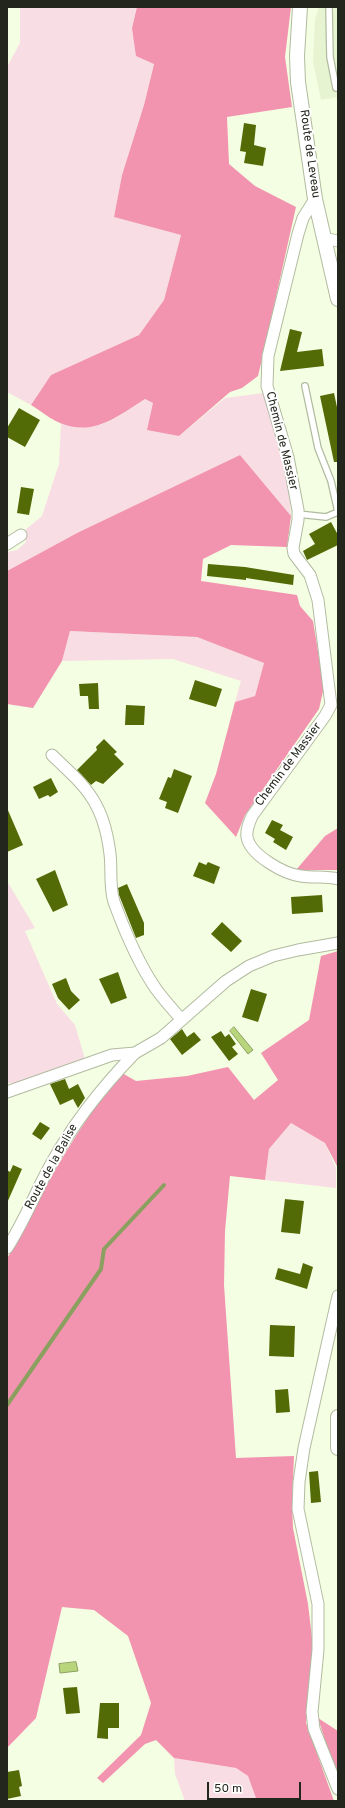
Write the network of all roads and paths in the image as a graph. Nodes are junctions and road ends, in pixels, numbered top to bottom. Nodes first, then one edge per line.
1 (300, 7) edge
2 (329, 7) edge
3 (338, 88) edge
4 (315, 199) junction
5 (323, 238) junction
6 (338, 241) edge
7 (338, 299) edge
8 (305, 386) dead end
9 (338, 512) edge
10 (298, 514) junction
11 (21, 535) dead end
12 (7, 544) edge
13 (52, 755) dead end
14 (338, 879) edge
15 (338, 943) edge
16 (182, 1020) junction
17 (135, 1054) junction
18 (7, 1092) edge
19 (7, 1248) edge
20 (338, 1296) edge
21 (338, 1417) edge
22 (338, 1448) edge
23 (338, 1789) edge

1 - 4 street, Route de Leveau
2 - 3 lane
4 - 5 street, Route de Leveau
4 - 10 street, Chemin de Massier
5 - 6 street
5 - 7 street, Route de Leveau
8 - 9 lane
9 - 10 lane
10 - 14 street, Chemin de Massier
11 - 12 street
13 - 16 street
15 - 16 street
16 - 17 street
17 - 18 street
17 - 19 street, Route de la Balise
20 - 23 street
21 - 22 street

